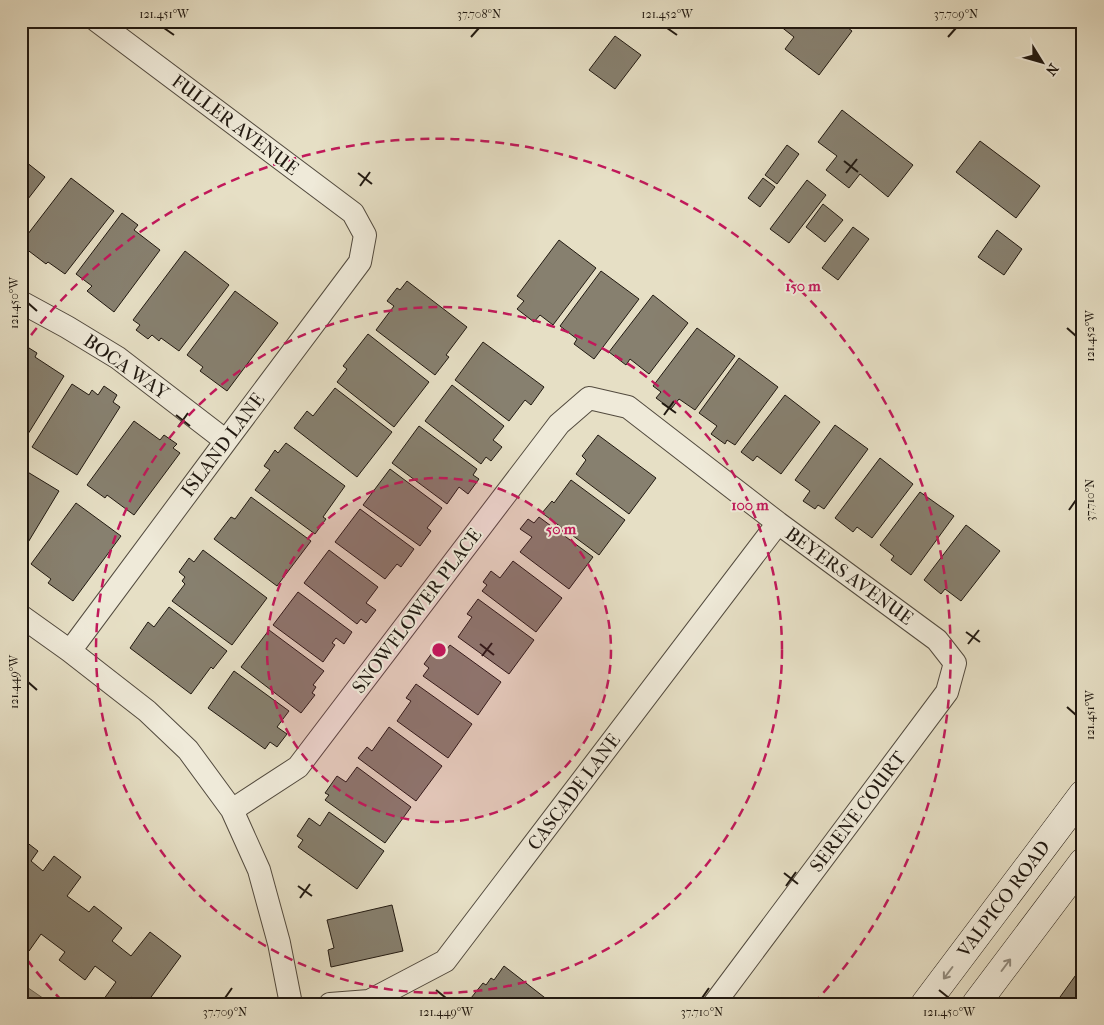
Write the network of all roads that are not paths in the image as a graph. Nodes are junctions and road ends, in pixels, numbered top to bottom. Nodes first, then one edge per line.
1 (97, 21) edge
2 (365, 235) joint
3 (21, 302) edge
4 (590, 398) joint
5 (226, 440) junction
6 (778, 523) junction
7 (21, 616) edge
8 (70, 651) junction
9 (955, 663) joint
10 (1083, 794) edge
11 (232, 810) junction
12 (1083, 862) edge
13 (291, 1004) edge
14 (330, 1004) edge
15 (714, 1004) edge
16 (925, 1004) edge
17 (976, 1004) edge

1 - 2 street, FULLER AVENUE
2 - 5 street, ISLAND LANE
3 - 5 street, BOCA WAY
4 - 6 street, BEYERS AVENUE
4 - 11 street, SNOWFLOWER PLACE
5 - 8 street, ISLAND LANE
6 - 9 street, BEYERS AVENUE
6 - 14 street, CASCADE LANE
7 - 8 street
8 - 11 street
9 - 15 street, SERENE COURT
10 -> 16 main road, VALPICO ROAD
11 - 13 street
17 -> 12 main road

